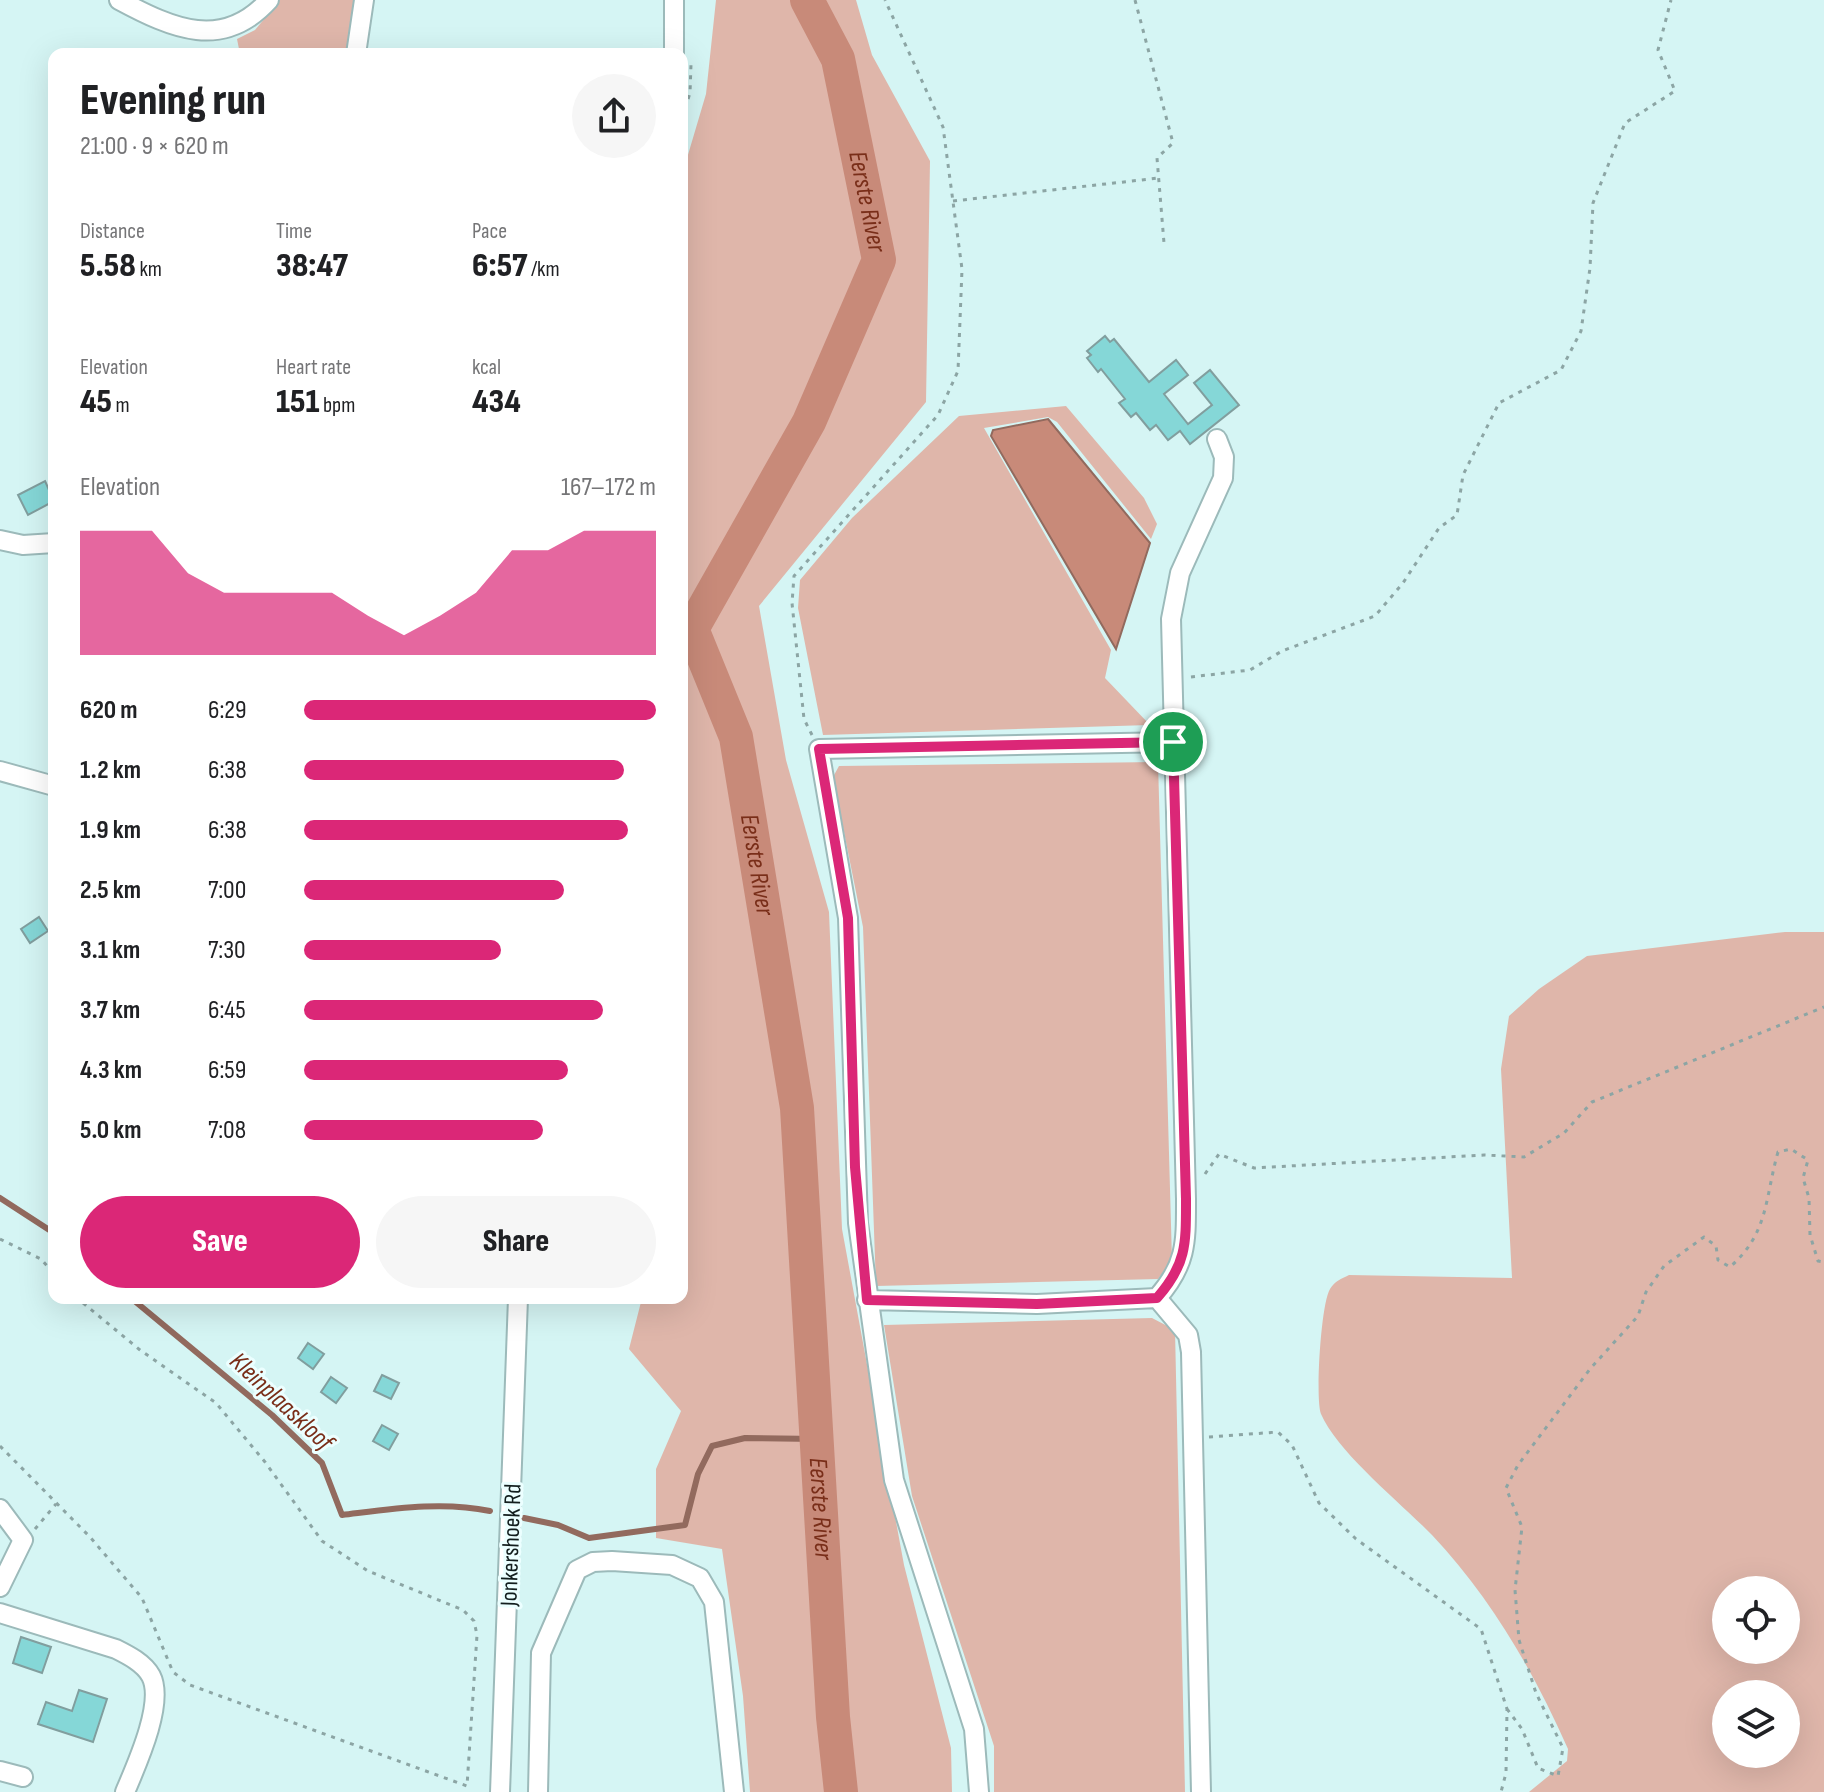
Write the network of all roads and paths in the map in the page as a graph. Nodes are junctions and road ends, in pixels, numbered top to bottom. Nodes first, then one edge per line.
1 (119, 0) edge
2 (269, 0) edge
3 (364, 0) edge
4 (674, 0) edge
5 (885, 0) edge
6 (1135, 0) edge
7 (1671, 0) edge
8 (357, 48) edge
9 (674, 48) edge
10 (1159, 178) junction
11 (953, 201) junction
12 (1164, 243) dead end
13 (1217, 439) dead end
14 (0, 540) edge
15 (48, 543) edge
16 (1171, 679) junction
17 (1173, 742) junction
18 (819, 749) junction
19 (0, 771) edge
20 (48, 784) edge
21 (1824, 1007) edge
22 (1186, 1199) junction
23 (0, 1239) edge
24 (1824, 1262) edge
25 (48, 1267) edge
26 (1157, 1298) junction
27 (867, 1300) junction
28 (84, 1304) edge
29 (518, 1304) edge
30 (1194, 1437) junction
31 (0, 1446) edge
32 (56, 1504) junction
33 (0, 1509) edge
34 (23, 1540) junction
35 (0, 1587) edge
36 (0, 1613) edge
37 (1507, 1709) junction
38 (0, 1771) edge
39 (23, 1777) dead end
40 (125, 1792) edge
41 (500, 1792) edge
42 (538, 1792) edge
43 (734, 1792) edge
44 (979, 1792) edge
45 (1201, 1792) edge
46 (1501, 1792) edge

1 - 2 street
3 - 8 street
4 - 9 street
5 - 11 path
6 - 10 path
7 - 16 path
10 - 11 path
10 - 12 path
11 - 18 path
13 - 16 street
14 - 15 street
16 - 17 street
17 - 18 street
17 - 22 street
18 - 27 street
19 - 20 street
21 - 22 path
22 - 26 street
23 - 25 path
24 - 37 path
26 - 27 street
26 - 30 street
27 - 44 street
28 - 32 path
29 - 41 street, Jonkershoek Rd
30 - 37 path
30 - 45 street
31 - 32 path
32 - 34 path
33 - 34 street
34 - 35 street
36 - 40 street
37 - 46 path
38 - 39 street
42 - 43 street

